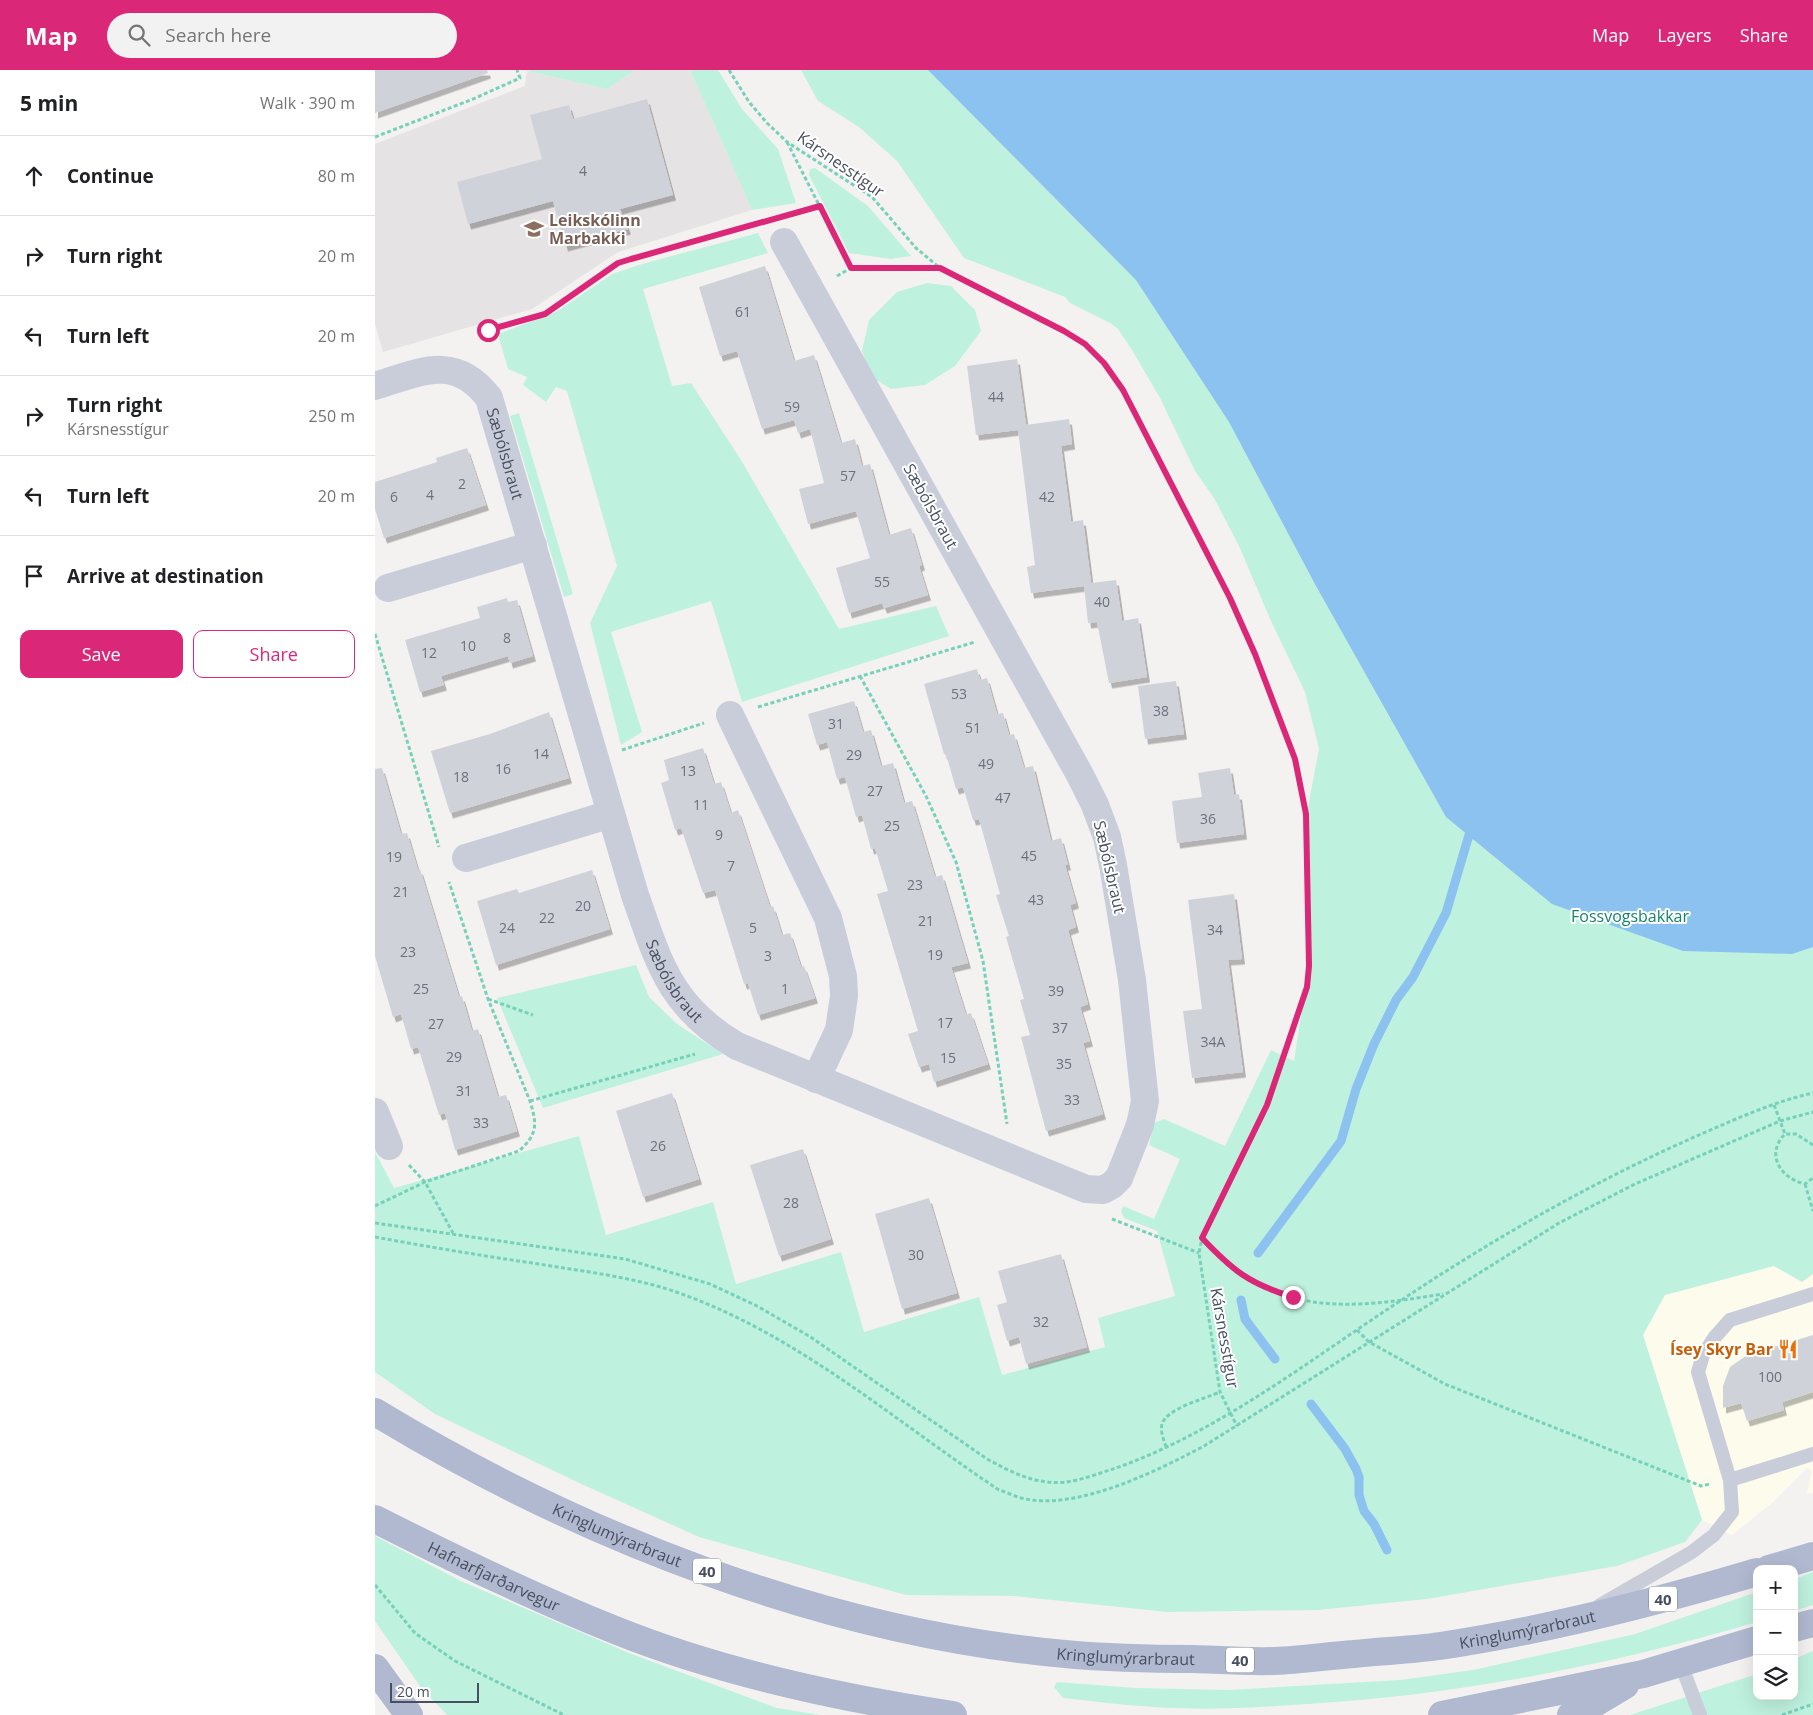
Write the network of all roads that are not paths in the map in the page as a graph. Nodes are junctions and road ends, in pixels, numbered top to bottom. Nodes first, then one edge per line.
1 (786, 229) road end
2 (375, 386) edge
3 (533, 545) junction
4 (388, 588) dead end
5 (730, 715) road end
6 (611, 814) junction
7 (451, 862) road end
8 (816, 1079) junction
9 (375, 1112) edge
10 (389, 1146) road end
11 (1813, 1294) edge
12 (375, 1412) edge
13 (1813, 1454) edge
14 (1730, 1480) junction
15 (375, 1519) edge
16 (1813, 1556) edge
17 (1783, 1565) edge
18 (1753, 1573) edge
19 (1568, 1622) junction
20 (1813, 1622) edge
21 (1798, 1627) edge
22 (1753, 1641) edge
23 (1681, 1664) junction
24 (375, 1668) edge
25 (1643, 1674) junction
26 (409, 1715) edge
27 (953, 1715) edge
28 (1442, 1715) edge
29 (1571, 1715) edge
30 (1700, 1715) edge

1 - 8 street, Sæbólsbraut
2 - 3 street, Sæbólsbraut
3 - 4 street
3 - 6 street, Sæbólsbraut
5 - 8 street
6 - 7 street
6 - 8 street, Sæbólsbraut
9 - 10 street
11 - 14 lane
12 - 19 main road, Kringlumýrarbraut / 40
13 - 14 lane
14 - 19 lane
15 - 27 main road, Hafnarfjarðarvegur
16 - 17 main road
18 - 19 main road, Kringlumýrarbraut / 40
20 - 21 main road
22 - 23 main road
23 - 25 main road
23 - 30 lane
24 - 26 main road
25 - 28 main road
25 - 29 main road

